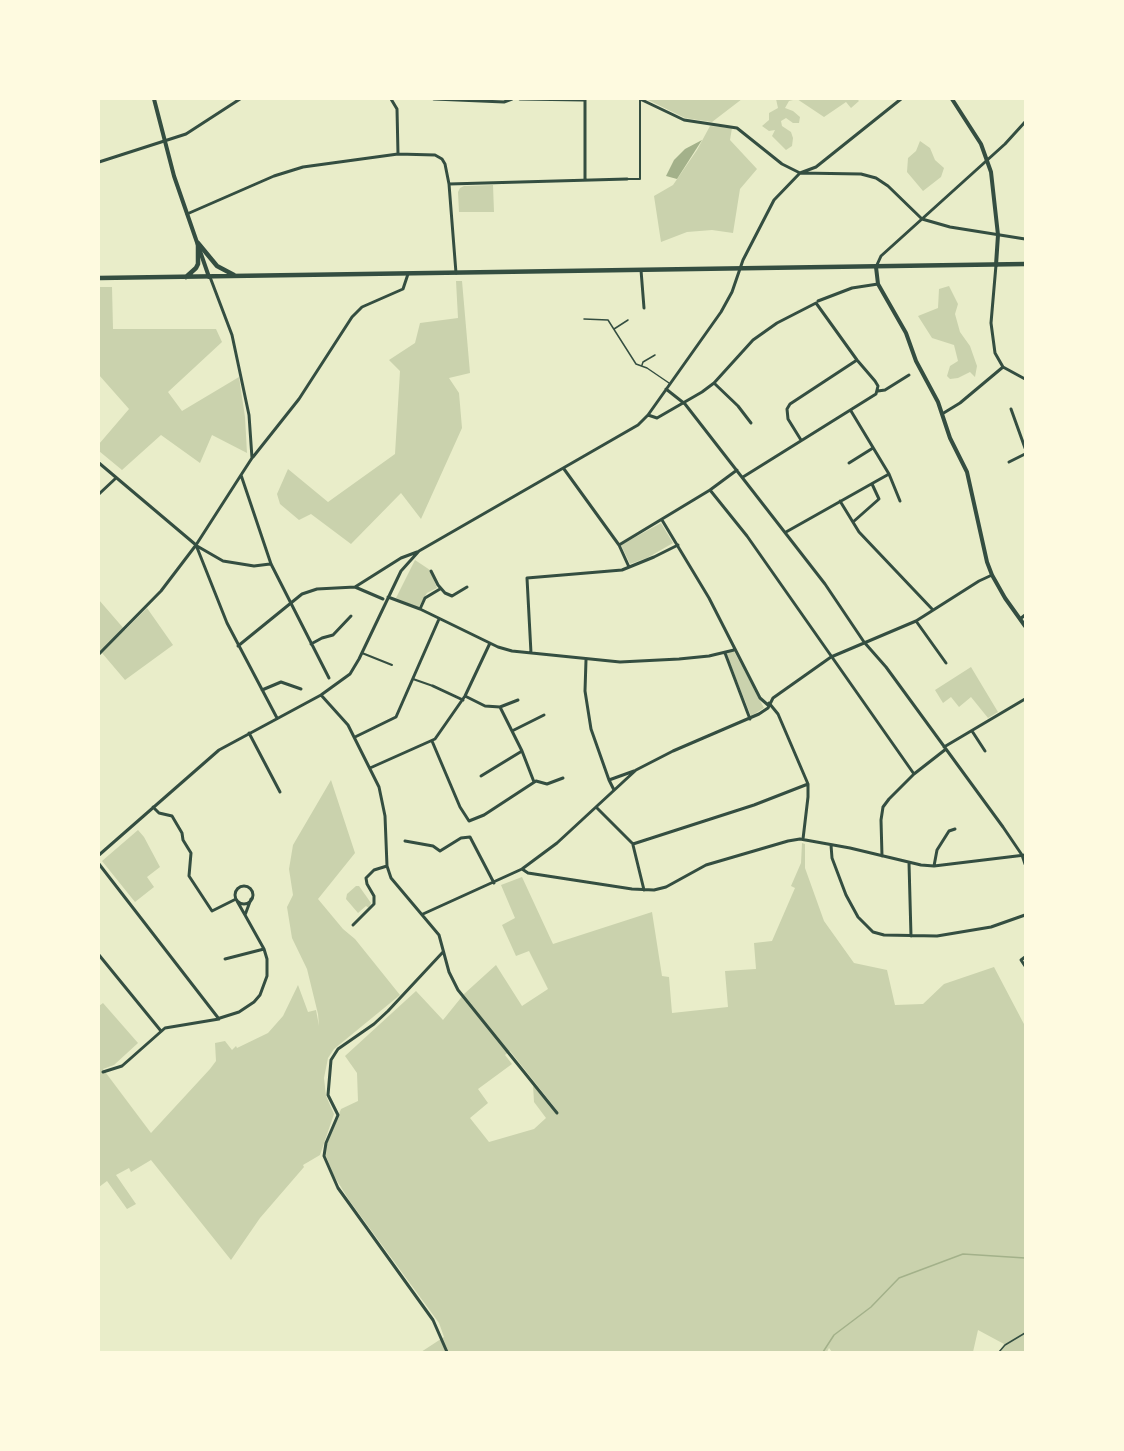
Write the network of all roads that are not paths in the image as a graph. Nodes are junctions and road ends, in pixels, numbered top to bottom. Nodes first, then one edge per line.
1 (154, 99) edge
2 (240, 99) edge
3 (391, 99) edge
4 (434, 99) edge
5 (512, 99) edge
6 (520, 99) edge
7 (640, 99) edge
8 (901, 99) edge
9 (952, 99) edge
10 (584, 100) edge
11 (1025, 122) edge
12 (164, 143) junction
13 (398, 154) junction
14 (987, 161) junction
15 (99, 162) edge
16 (800, 173) junction
17 (627, 179) joint
18 (585, 180) junction
19 (449, 184) junction
20 (187, 214) junction
21 (922, 219) junction
22 (998, 235) junction
23 (1025, 239) edge
24 (198, 243) junction
25 (1025, 264) edge
26 (996, 265) junction
27 (740, 267) junction
28 (876, 267) junction
29 (641, 270) junction
30 (408, 274) junction
31 (456, 274) junction
32 (236, 276) junction
33 (185, 277) junction
34 (99, 278) edge
35 (210, 278) junction
36 (878, 284) junction
37 (817, 302) junction
38 (644, 308) dead end
39 (584, 319) dead end
40 (628, 320) dead end
41 (614, 329) junction
42 (655, 355) dead end
43 (856, 360) junction
44 (642, 366) junction
45 (1003, 367) junction
46 (909, 375) dead end
47 (1025, 379) edge
48 (714, 383) junction
49 (669, 384) junction
50 (666, 389) junction
51 (878, 391) junction
52 (685, 404) junction
53 (1011, 409) dead end
54 (851, 411) junction
55 (942, 414) junction
56 (648, 415) junction
57 (751, 423) dead end
58 (801, 440) junction
59 (873, 448) junction
60 (1025, 448) edge
61 (1025, 454) edge
62 (252, 458) junction
63 (1009, 462) dead end
64 (99, 463) edge
65 (849, 463) dead end
66 (564, 469) junction
67 (737, 470) junction
68 (889, 474) junction
69 (241, 475) junction
70 (743, 477) junction
71 (116, 478) junction
72 (872, 484) junction
73 (710, 490) junction
74 (99, 494) edge
75 (840, 501) junction
76 (900, 501) dead end
77 (662, 520) junction
78 (853, 522) junction
79 (786, 532) junction
80 (678, 544) junction
81 (196, 545) junction
82 (619, 545) junction
83 (419, 551) junction
84 (271, 564) junction
85 (629, 567) junction
86 (432, 571) dead end
87 (992, 576) junction
88 (355, 587) junction
89 (467, 587) dead end
90 (440, 589) junction
91 (388, 597) junction
92 (383, 599) dead end
93 (290, 603) junction
94 (420, 609) junction
95 (933, 610) junction
96 (1025, 615) edge
97 (351, 616) dead end
98 (439, 619) junction
99 (1020, 619) junction
100 (916, 621) junction
101 (1025, 626) edge
102 (864, 642) junction
103 (490, 643) junction
104 (311, 644) junction
105 (238, 646) junction
106 (734, 650) junction
107 (724, 652) junction
108 (362, 653) junction
109 (531, 653) junction
110 (99, 654) edge
111 (831, 657) junction
112 (586, 660) junction
113 (946, 663) dead end
114 (392, 665) dead end
115 (329, 678) dead end
116 (413, 679) junction
117 (433, 686) joint
118 (262, 690) junction
119 (301, 690) dead end
120 (321, 695) junction
121 (464, 698) junction
122 (1025, 699) edge
123 (518, 700) dead end
124 (769, 704) junction
125 (500, 707) junction
126 (544, 715) dead end
127 (277, 718) junction
128 (750, 718) junction
129 (512, 731) junction
130 (972, 731) junction
131 (249, 733) junction
132 (355, 738) junction
133 (432, 741) junction
134 (945, 748) junction
135 (522, 751) junction
136 (985, 751) dead end
137 (370, 768) junction
138 (636, 770) junction
139 (914, 774) junction
140 (481, 776) dead end
141 (563, 778) dead end
142 (609, 780) junction
143 (534, 782) junction
144 (808, 784) junction
145 (615, 790) junction
146 (280, 792) dead end
147 (153, 807) junction
148 (596, 807) junction
149 (955, 829) dead end
150 (803, 839) junction
151 (405, 841) dead end
152 (633, 844) junction
153 (831, 845) junction
154 (99, 855) edge
155 (1024, 855) edge
156 (882, 856) junction
157 (909, 863) junction
158 (99, 864) edge
159 (1025, 864) edge
160 (387, 866) junction
161 (934, 866) junction
162 (522, 869) junction
163 (494, 883) junction
164 (644, 890) junction
165 (251, 899) junction
166 (236, 900) junction
167 (423, 914) junction
168 (245, 915) junction
169 (1025, 915) edge
170 (353, 925) dead end
171 (910, 936) junction
172 (264, 949) junction
173 (443, 952) junction
174 (99, 955) edge
175 (1025, 957) edge
176 (225, 959) dead end
177 (1025, 966) edge
178 (219, 1019) junction
179 (161, 1030) junction
180 (103, 1072) dead end
181 (557, 1113) dead end
182 (1025, 1333) edge
183 (447, 1352) edge
184 (999, 1352) edge

1 - 12 main road
2 - 12 street
3 - 13 street
4 - 5 street
6 - 10 street
7 - 16 street
7 - 17 street
8 - 16 street
9 - 14 main road
10 - 18 street
11 - 14 street
12 - 15 street
12 - 20 main road
13 - 19 street
13 - 20 street
14 - 21 street
14 - 22 main road
16 - 21 street
16 - 27 street
17 - 18 street
18 - 19 street
19 - 31 street
20 - 24 main road
21 - 22 street
21 - 28 street
22 - 23 street
22 - 26 main road
24 - 32 main road
24 - 33 main road
24 - 35 main road
25 - 26 main road
26 - 28 main road
26 - 45 street
27 - 28 main road
27 - 29 main road
27 - 49 street
28 - 36 main road
29 - 31 main road
29 - 38 street
30 - 31 main road
30 - 32 main road
30 - 62 street
32 - 35 main road
33 - 34 main road
33 - 35 main road
35 - 62 street
36 - 37 street
36 - 55 main road
37 - 43 street
37 - 48 street
39 - 41 lane
40 - 41 lane
41 - 44 lane
42 - 44 lane
43 - 51 street
43 - 58 street
44 - 49 lane
45 - 47 street
45 - 55 street
46 - 51 street
48 - 52 street
48 - 57 street
49 - 50 street
50 - 52 street
50 - 56 street
51 - 54 street
52 - 56 street
52 - 67 street
53 - 60 street
54 - 58 street
54 - 59 street
55 - 87 main road
56 - 66 street
58 - 70 street
59 - 65 street
59 - 68 street
61 - 63 street
62 - 69 street
64 - 71 street
66 - 82 street
66 - 83 street
67 - 70 street
67 - 73 street
68 - 72 street
68 - 76 street
69 - 81 street
69 - 84 street
70 - 79 street
71 - 74 street
71 - 81 street
72 - 75 street
72 - 78 street
73 - 77 street
73 - 111 street
75 - 78 street
75 - 79 street
77 - 80 street
77 - 82 street
78 - 95 street
79 - 102 street
80 - 85 street
80 - 106 street
81 - 84 street
81 - 105 street
81 - 110 street
82 - 85 street
83 - 88 street
83 - 91 street
84 - 93 street
85 - 109 street
86 - 90 street
87 - 95 street
87 - 99 main road
88 - 92 street
88 - 93 street
89 - 90 street
90 - 94 street
91 - 94 street
91 - 108 street
93 - 104 street
93 - 105 street
94 - 98 street
95 - 100 street
96 - 99 street
97 - 104 street
98 - 103 street
98 - 116 street
99 - 101 main road
100 - 102 street
100 - 113 street
102 - 111 street
102 - 134 street
103 - 109 street
103 - 121 street
104 - 115 street
105 - 118 street
106 - 107 street
106 - 124 street
107 - 112 street
107 - 128 street
108 - 114 street
108 - 120 street
109 - 112 street
111 - 124 street
111 - 139 street
112 - 142 street
116 - 117 street
116 - 132 street
117 - 121 street
118 - 119 street
118 - 127 street
120 - 127 street
120 - 132 street
121 - 125 street
121 - 133 street
122 - 130 street
123 - 125 street
124 - 128 street
124 - 144 street
125 - 129 street
126 - 129 street
127 - 131 street
128 - 138 street
129 - 135 street
130 - 134 street
130 - 136 street
131 - 146 street
131 - 147 street
132 - 137 street
133 - 137 street
133 - 143 street
134 - 139 street
134 - 155 street
135 - 140 street
135 - 143 street
137 - 160 street
138 - 142 street
138 - 145 street
139 - 156 street
141 - 143 street
142 - 145 street
144 - 150 street
144 - 152 street
145 - 148 street
147 - 154 street
147 - 166 street
148 - 152 street
148 - 162 street
149 - 161 street
150 - 153 street
150 - 164 street
151 - 163 street
152 - 164 street
153 - 156 street
153 - 171 street
155 - 159 street
155 - 161 street
156 - 157 street
157 - 161 street
157 - 171 street
158 - 178 street
160 - 167 street
160 - 170 street
162 - 163 street
162 - 164 street
163 - 167 street
165 - 166 street
165 - 166 street
165 - 168 street
166 - 168 street
167 - 173 street
168 - 172 street
169 - 171 street
172 - 176 street
172 - 178 street
173 - 181 street
173 - 183 street
174 - 179 street
175 - 177 street
178 - 179 street
179 - 180 street
182 - 184 lane

